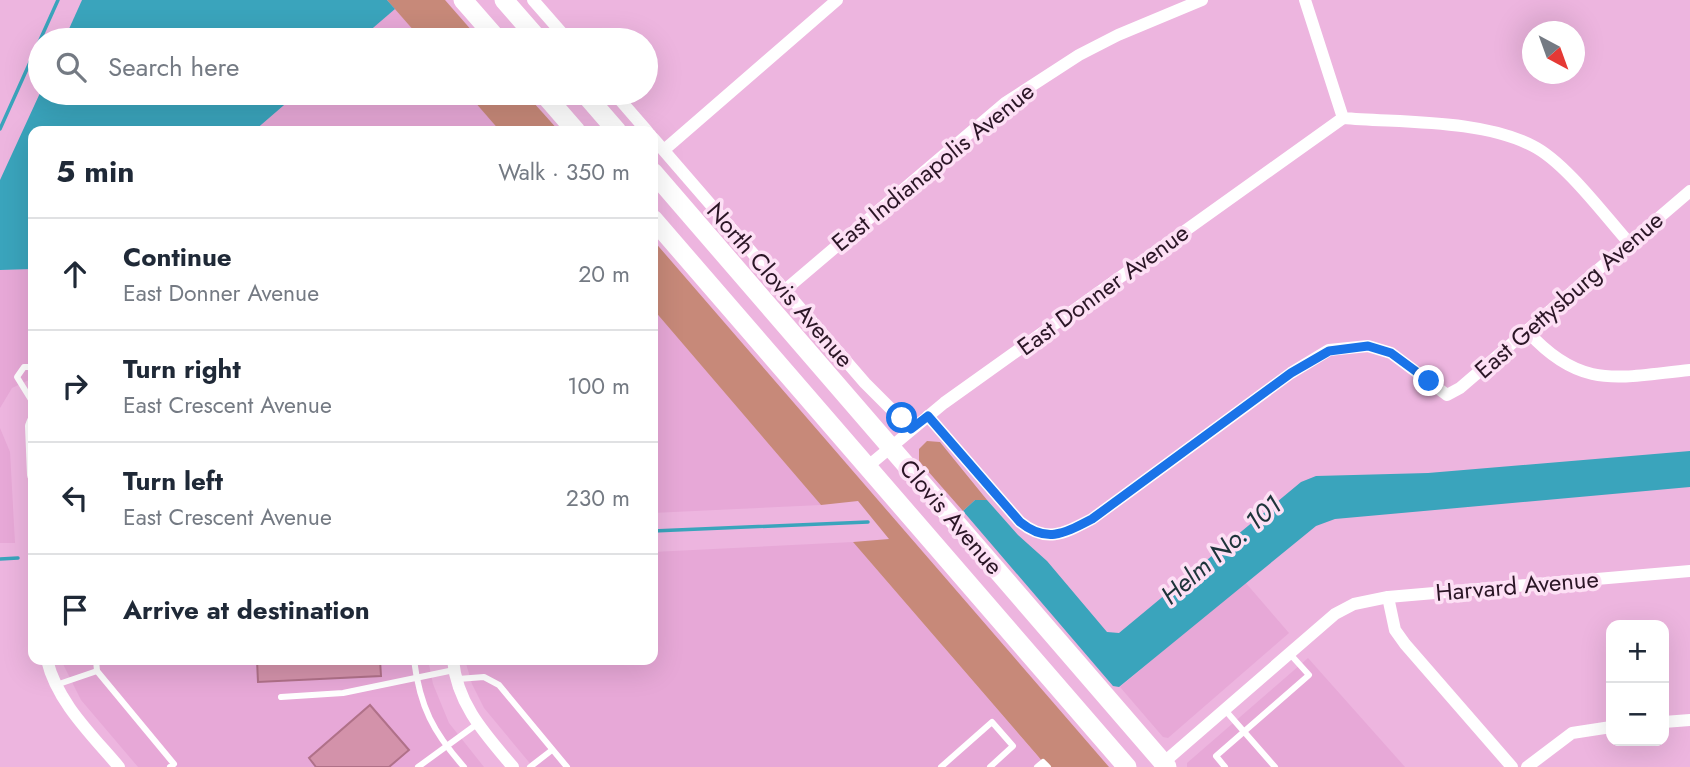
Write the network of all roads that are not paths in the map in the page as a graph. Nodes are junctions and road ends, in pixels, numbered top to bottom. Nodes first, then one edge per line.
1 (463, 0) edge
2 (504, 0) edge
3 (551, 0) edge
4 (837, 0) edge
5 (1202, 0) edge
6 (1305, 0) edge
7 (537, 5) edge
8 (488, 28) edge
9 (528, 28) edge
10 (557, 28) edge
11 (553, 105) edge
12 (594, 105) edge
13 (624, 105) edge
14 (1343, 118) junction
15 (572, 126) edge
16 (613, 126) edge
17 (643, 126) edge
18 (658, 144) edge
19 (663, 150) junction
20 (658, 178) edge
21 (1690, 191) edge
22 (658, 225) edge
23 (1630, 244) junction
24 (785, 290) junction
25 (1527, 331) junction
26 (28, 367) edge
27 (1690, 370) edge
28 (28, 395) edge
29 (928, 416) junction
30 (911, 429) junction
31 (890, 447) junction
32 (867, 467) junction
33 (1690, 570) edge
34 (1388, 597) junction
35 (1290, 654) junction
36 (49, 665) edge
37 (96, 665) edge
38 (415, 665) edge
39 (454, 670) edge
40 (97, 671) junction
41 (416, 678) junction
42 (56, 685) junction
43 (281, 697) dead end
44 (1225, 710) junction
45 (1690, 720) edge
46 (1669, 722) edge
47 (477, 724) junction
48 (1606, 728) edge
49 (1243, 731) junction
50 (445, 745) junction
51 (552, 750) junction
52 (1165, 765) edge
53 (119, 767) edge
54 (170, 767) edge
55 (418, 767) edge
56 (464, 767) edge
57 (513, 767) edge
58 (530, 767) edge
59 (567, 767) edge
60 (941, 767) edge
61 (990, 767) edge
62 (1037, 767) edge
63 (1048, 767) edge
64 (1127, 767) edge
65 (1225, 767) edge
66 (1275, 767) edge
67 (1512, 767) edge
68 (1527, 767) edge

1 - 8 main road
2 - 9 main road
3 - 7 street
4 - 19 street
5 - 24 street, East Indianapolis Avenue
6 - 14 street
7 - 10 street
11 - 15 main road
12 - 16 main road
13 - 17 street
14 - 23 street
14 - 29 street, East Donner Avenue
18 - 19 street, North Clovis Avenue
19 - 24 street, North Clovis Avenue
20 - 31 main road, Clovis Avenue
21 - 23 street, East Gettysburg Avenue
22 - 32 main road, Clovis Avenue
23 - 25 street, East Gettysburg Avenue
24 - 30 street, North Clovis Avenue
25 - 27 street
25 - 29 street, East Gettysburg Avenue
26 - 28 lane
29 - 30 street, East Donner Avenue
30 - 31 street, East Donner Avenue
31 - 32 street, East Donner Avenue
31 - 52 main road, Clovis Avenue
32 - 64 main road, Clovis Avenue
33 - 34 street, Harvard Avenue
34 - 35 street, Harvard Avenue
34 - 67 street
35 - 44 street
35 - 49 lane
36 - 42 street
37 - 40 lane
38 - 41 lane
39 - 41 lane
39 - 47 street
39 - 51 lane
40 - 42 lane
40 - 54 lane
41 - 43 lane
41 - 50 lane
42 - 53 street
44 - 49 lane
44 - 52 street
45 - 46 street
47 - 50 lane
47 - 57 street
48 - 68 street
49 - 65 lane
49 - 66 lane
50 - 55 lane
50 - 56 lane
51 - 58 lane
51 - 59 lane
60 - 61 lane
62 - 63 lane

